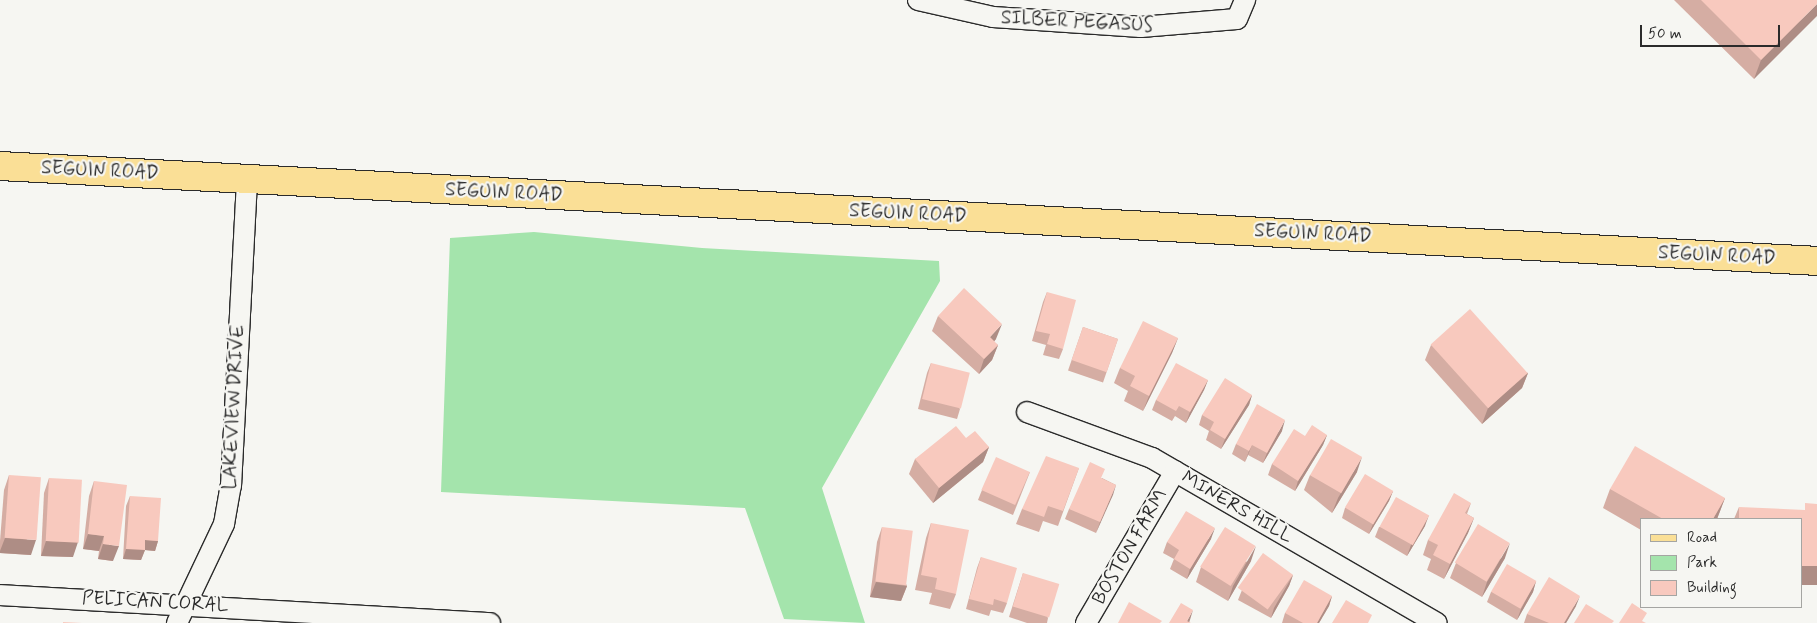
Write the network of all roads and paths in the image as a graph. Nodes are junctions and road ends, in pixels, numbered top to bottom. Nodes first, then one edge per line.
1 (918, 0) edge
2 (1245, 0) edge
3 (995, 9) edge
4 (0, 166) edge
5 (247, 180) junction
6 (1817, 261) edge
7 (1027, 412) dead end
8 (1175, 471) junction
9 (0, 595) edge
10 (188, 603) junction
11 (442, 622) edge
12 (177, 623) edge
13 (490, 623) edge
14 (1086, 623) edge
15 (1437, 623) edge

1 - 3 street, SILBER PEGASUS
2 - 3 street, SILBER PEGASUS
4 - 5 main road, SEGUIN ROAD
5 - 6 main road, SEGUIN ROAD
5 - 10 street, LAKEVIEW DRIVE
7 - 8 street, MINERS HILL
8 - 14 street, BOSTON FARM
8 - 15 street, MINERS HILL
9 - 10 street, PELICAN CORAL
10 - 11 street, PELICAN CORAL
10 - 12 street, LAKEVIEW DRIVE
11 - 13 street, PELICAN CORAL

